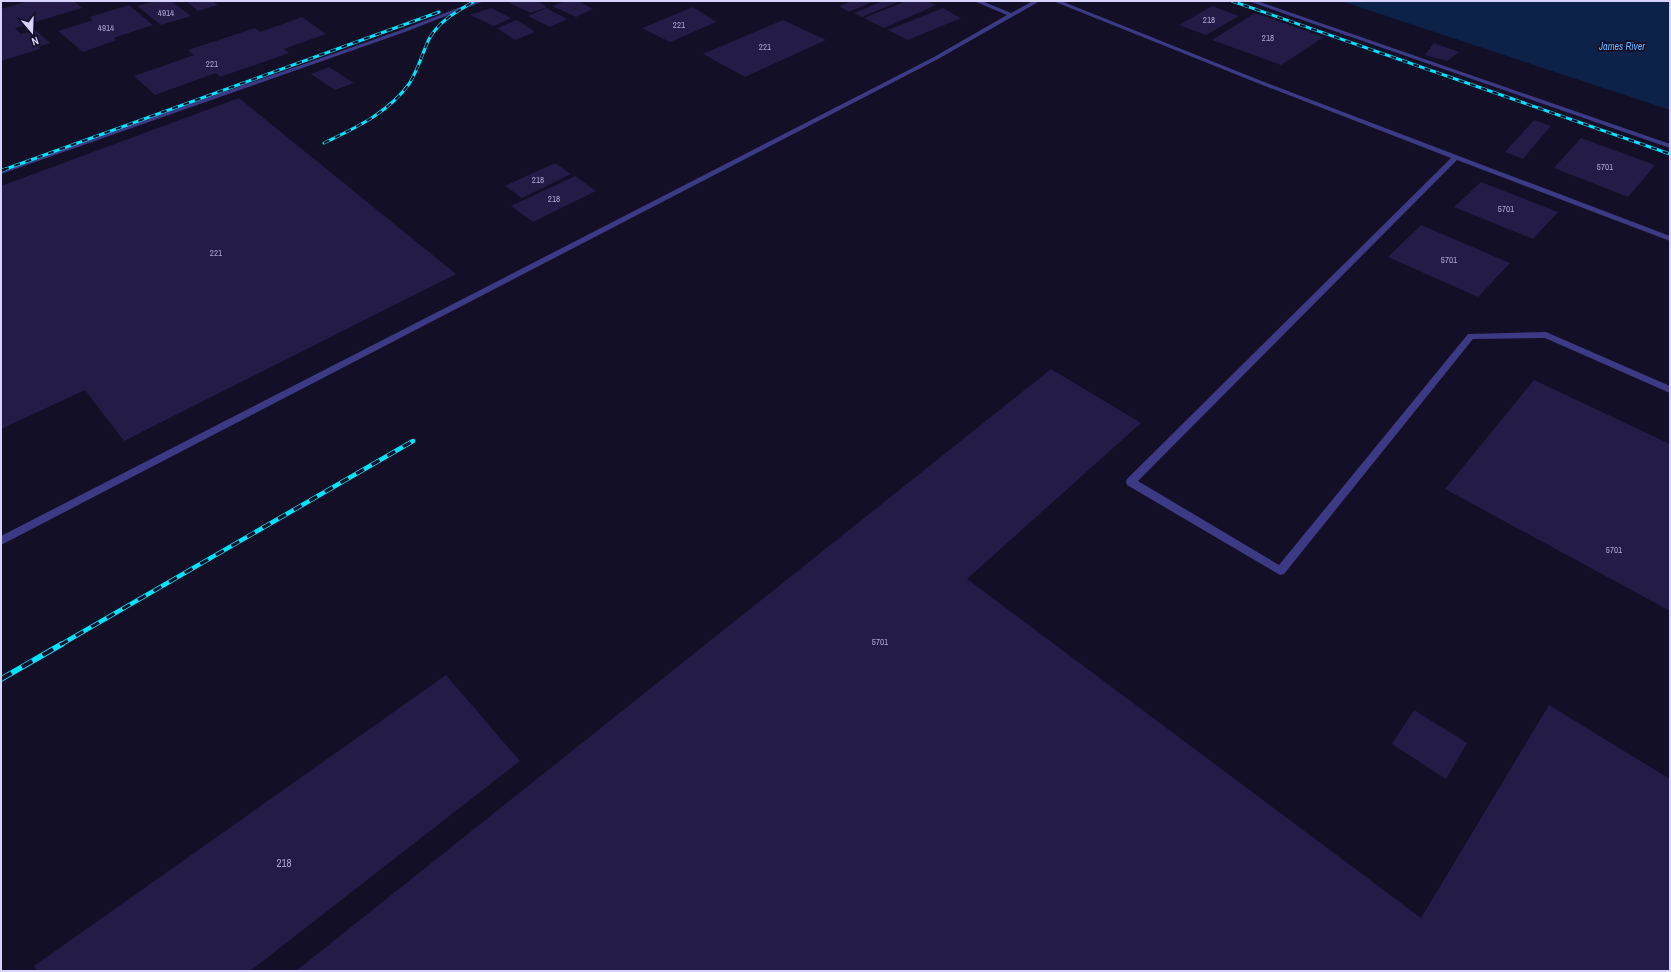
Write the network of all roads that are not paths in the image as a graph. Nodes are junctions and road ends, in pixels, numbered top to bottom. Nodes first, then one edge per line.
1 (481, 1) edge
2 (977, 1) edge
3 (1037, 1) edge
4 (1056, 1) edge
5 (1251, 1) edge
6 (1011, 15) junction
7 (1670, 146) edge
8 (1456, 157) junction
9 (1, 172) edge
10 (1670, 239) edge
11 (1670, 390) edge
12 (1, 541) edge

1 - 9 lane
2 - 6 lane
3 - 6 lane
4 - 8 lane
5 - 7 lane
6 - 12 lane
8 - 10 lane
8 - 11 lane

